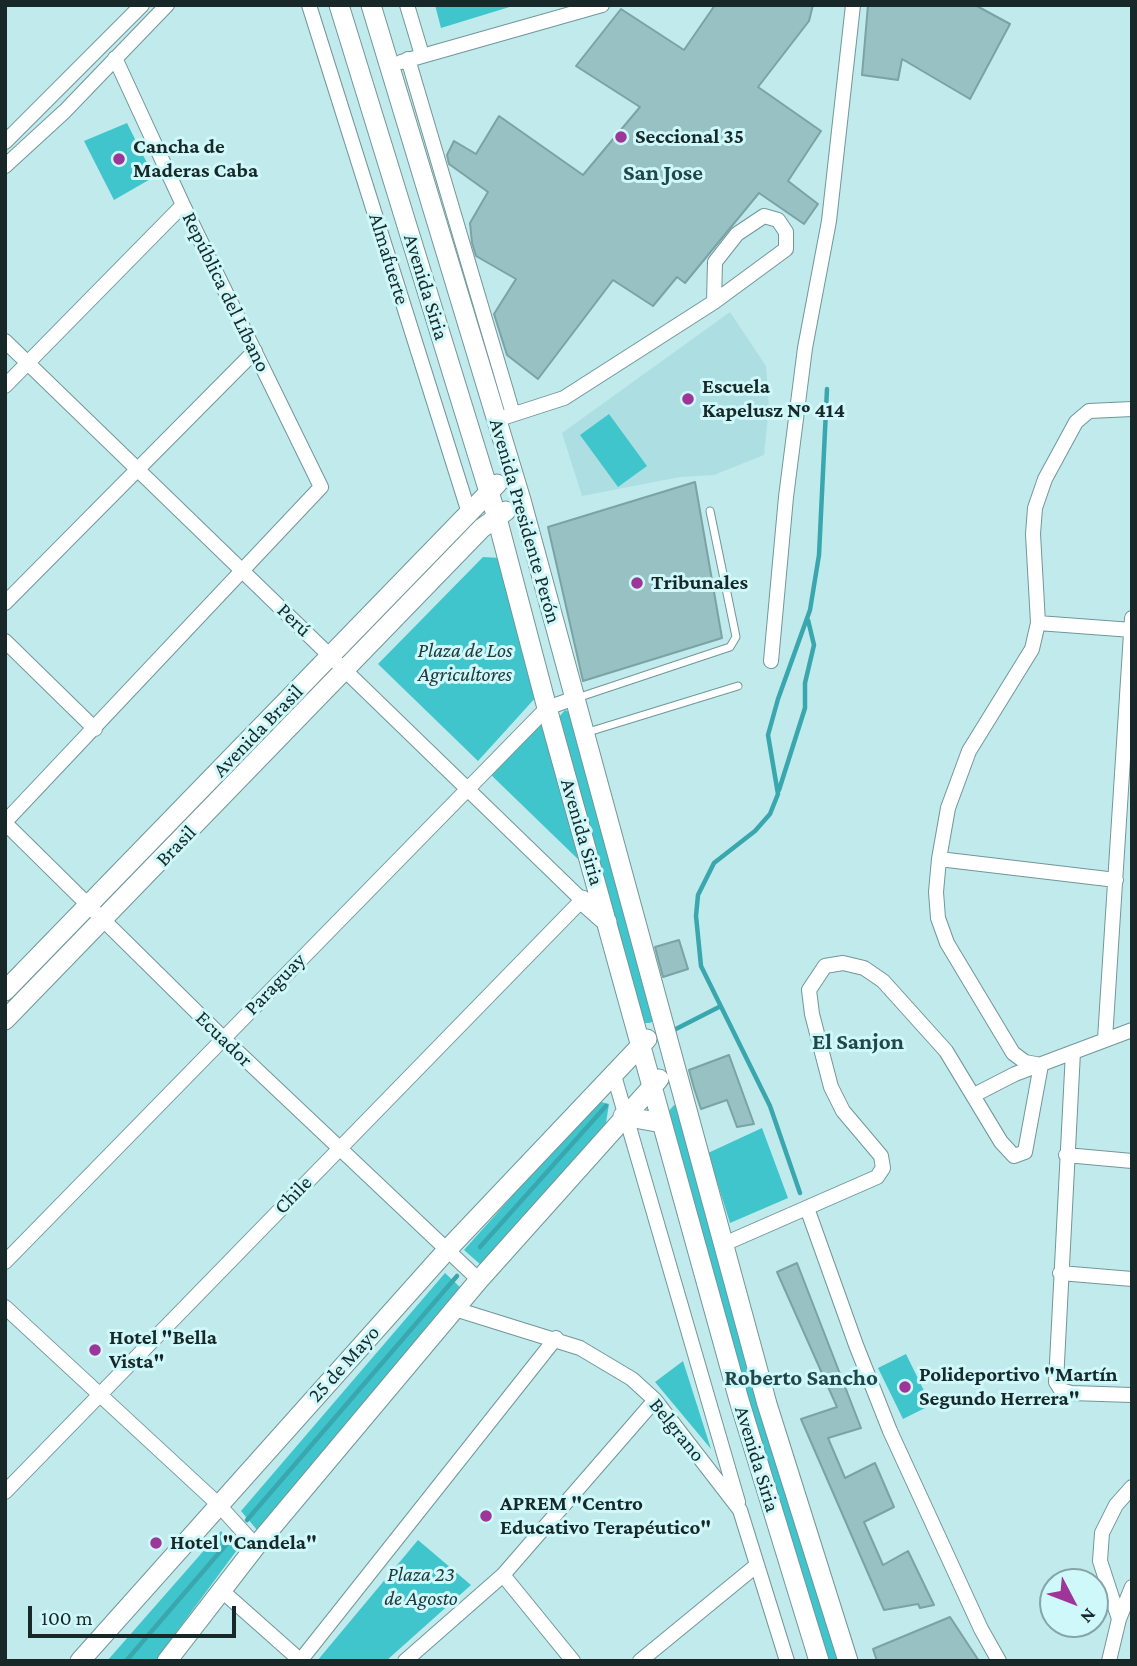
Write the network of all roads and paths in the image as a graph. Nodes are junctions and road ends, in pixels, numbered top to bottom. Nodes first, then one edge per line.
1 (142, 5) edge
2 (309, 5) edge
3 (339, 5) edge
4 (371, 5) edge
5 (408, 5) edge
6 (602, 5) edge
7 (853, 5) edge
8 (163, 7) edge
9 (557, 11) edge
10 (422, 55) junction
11 (115, 58) junction
12 (398, 62) junction
13 (5, 142) edge
14 (5, 166) edge
15 (183, 205) junction
16 (714, 302) junction
17 (5, 341) edge
18 (255, 351) junction
19 (29, 363) junction
20 (5, 386) edge
21 (1132, 409) edge
22 (505, 417) junction
23 (137, 468) junction
24 (512, 474) junction
25 (489, 490) junction
26 (521, 500) junction
27 (710, 512) dead end
28 (469, 513) junction
29 (497, 518) junction
30 (462, 549) junction
31 (506, 553) junction
32 (243, 571) junction
33 (5, 603) edge
34 (1038, 623) junction
35 (1131, 626) edge
36 (5, 641) edge
37 (331, 657) junction
38 (771, 661) dead end
39 (345, 671) junction
40 (738, 686) dead end
41 (575, 698) junction
42 (547, 708) junction
43 (95, 729) junction
44 (585, 733) junction
45 (467, 787) junction
46 (5, 822) edge
47 (939, 859) junction
48 (1116, 880) junction
49 (582, 900) junction
50 (89, 905) junction
51 (104, 920) junction
52 (607, 922) junction
53 (5, 991) edge
54 (5, 1020) edge
55 (1132, 1030) edge
56 (666, 1032) junction
57 (222, 1038) junction
58 (1105, 1039) junction
59 (641, 1046) junction
60 (1073, 1052) junction
61 (675, 1063) junction
62 (1041, 1065) junction
63 (613, 1072) junction
64 (652, 1085) junction
65 (974, 1095) junction
66 (623, 1116) junction
67 (662, 1123) junction
68 (338, 1149) junction
69 (1066, 1155) junction
70 (1132, 1161) edge
71 (807, 1208) junction
72 (724, 1244) junction
73 (452, 1255) junction
74 (5, 1262) edge
75 (1060, 1273) junction
76 (475, 1275) junction
77 (1132, 1279) edge
78 (5, 1307) edge
79 (455, 1309) junction
80 (555, 1338) junction
81 (1132, 1395) edge
82 (98, 1396) junction
83 (655, 1400) junction
84 (1132, 1487) edge
85 (5, 1492) edge
86 (218, 1504) junction
87 (740, 1510) junction
88 (251, 1540) junction
89 (757, 1565) junction
90 (503, 1575) junction
91 (1132, 1587) edge
92 (221, 1590) junction
93 (1119, 1619) junction
94 (80, 1661) edge
95 (167, 1661) edge
96 (301, 1661) edge
97 (405, 1661) edge
98 (573, 1661) edge
99 (640, 1661) edge
100 (787, 1661) edge
101 (819, 1661) edge
102 (848, 1661) edge
103 (999, 1661) edge
104 (1110, 1661) edge

1 - 13 street
2 - 28 street, Almafuerte
3 - 25 main road, Avenida Siria
4 - 12 main road, Avenida Presidente Perón
5 - 10 street
6 - 9 street
7 - 38 street
8 - 11 street
9 - 10 street
10 - 12 street
11 - 14 street
11 - 15 street, República del Líbano
12 - 22 main road, Avenida Presidente Perón
15 - 18 street, República del Líbano
15 - 19 street
16 - 16 street
16 - 22 street
17 - 19 street, Perú
18 - 23 street
18 - 32 street, República del Líbano
19 - 20 street
19 - 23 street, Perú
21 - 34 street
22 - 24 main road, Avenida Presidente Perón
23 - 32 street, Perú
23 - 33 street
24 - 25 main road, Avenida Brasil
24 - 26 main road, Avenida Presidente Perón
25 - 28 main road, Avenida Brasil
25 - 29 main road, Avenida Siria
26 - 29 main road
26 - 41 main road, Avenida Presidente Perón
27 - 41 lane
28 - 37 main road, Avenida Brasil
29 - 30 main road
29 - 31 main road, Avenida Siria
30 - 31 main road
30 - 39 main road
31 - 42 main road, Avenida Siria
32 - 37 street, Perú
32 - 43 street
34 - 35 street
34 - 47 street
35 - 48 street
36 - 43 street
37 - 39 street, Perú
37 - 50 main road, Avenida Brasil
39 - 45 street, Perú
39 - 51 main road, Brasil
40 - 44 lane
41 - 42 street
41 - 44 main road, Avenida Presidente Perón
42 - 45 street, Paraguay
42 - 52 main road, Avenida Siria
43 - 46 street
44 - 56 main road, Avenida Presidente Perón
45 - 49 street, Perú
45 - 57 street, Paraguay
46 - 50 street, Ecuador
47 - 48 street
47 - 62 street
48 - 58 street
49 - 52 main road
49 - 68 street, Chile
50 - 51 street, Ecuador
50 - 53 main road, Avenida Brasil
51 - 54 main road, Brasil
51 - 57 street, Ecuador
52 - 59 main road, Avenida Siria
55 - 58 street
56 - 59 main road, 25 de Mayo
56 - 61 main road, Avenida Siria
57 - 68 street, Ecuador
57 - 74 street, Paraguay
58 - 60 street
59 - 63 main road, 25 de Mayo
59 - 64 main road, Avenida Siria
60 - 62 street
60 - 69 street
61 - 64 main road
61 - 72 main road, Avenida Siria
62 - 65 street
62 - 65 street
63 - 66 street
63 - 73 main road, 25 de Mayo
64 - 66 main road
64 - 67 main road, Avenida Siria
65 - 71 street
66 - 67 main road
66 - 76 main road
66 - 87 street
67 - 101 main road, Avenida Siria
68 - 73 street, Ecuador
68 - 82 street, Chile
69 - 70 street
69 - 75 street
71 - 72 street
71 - 103 street
72 - 102 main road, Avenida Siria
73 - 76 street, Ecuador
73 - 86 main road, 25 de Mayo
75 - 77 street
75 - 81 street
76 - 79 main road
78 - 82 street
79 - 80 street, Belgrano
79 - 88 main road
80 - 83 street, Belgrano
80 - 96 street
82 - 85 street, Chile
82 - 86 street
83 - 87 street, Belgrano
83 - 90 street
84 - 93 street
86 - 88 street
86 - 94 main road, 25 de Mayo
87 - 89 street, Belgrano
88 - 92 main road
89 - 99 street
89 - 100 street, Belgrano
90 - 97 street
90 - 98 street
91 - 93 street
92 - 95 main road
92 - 96 street
93 - 104 street

